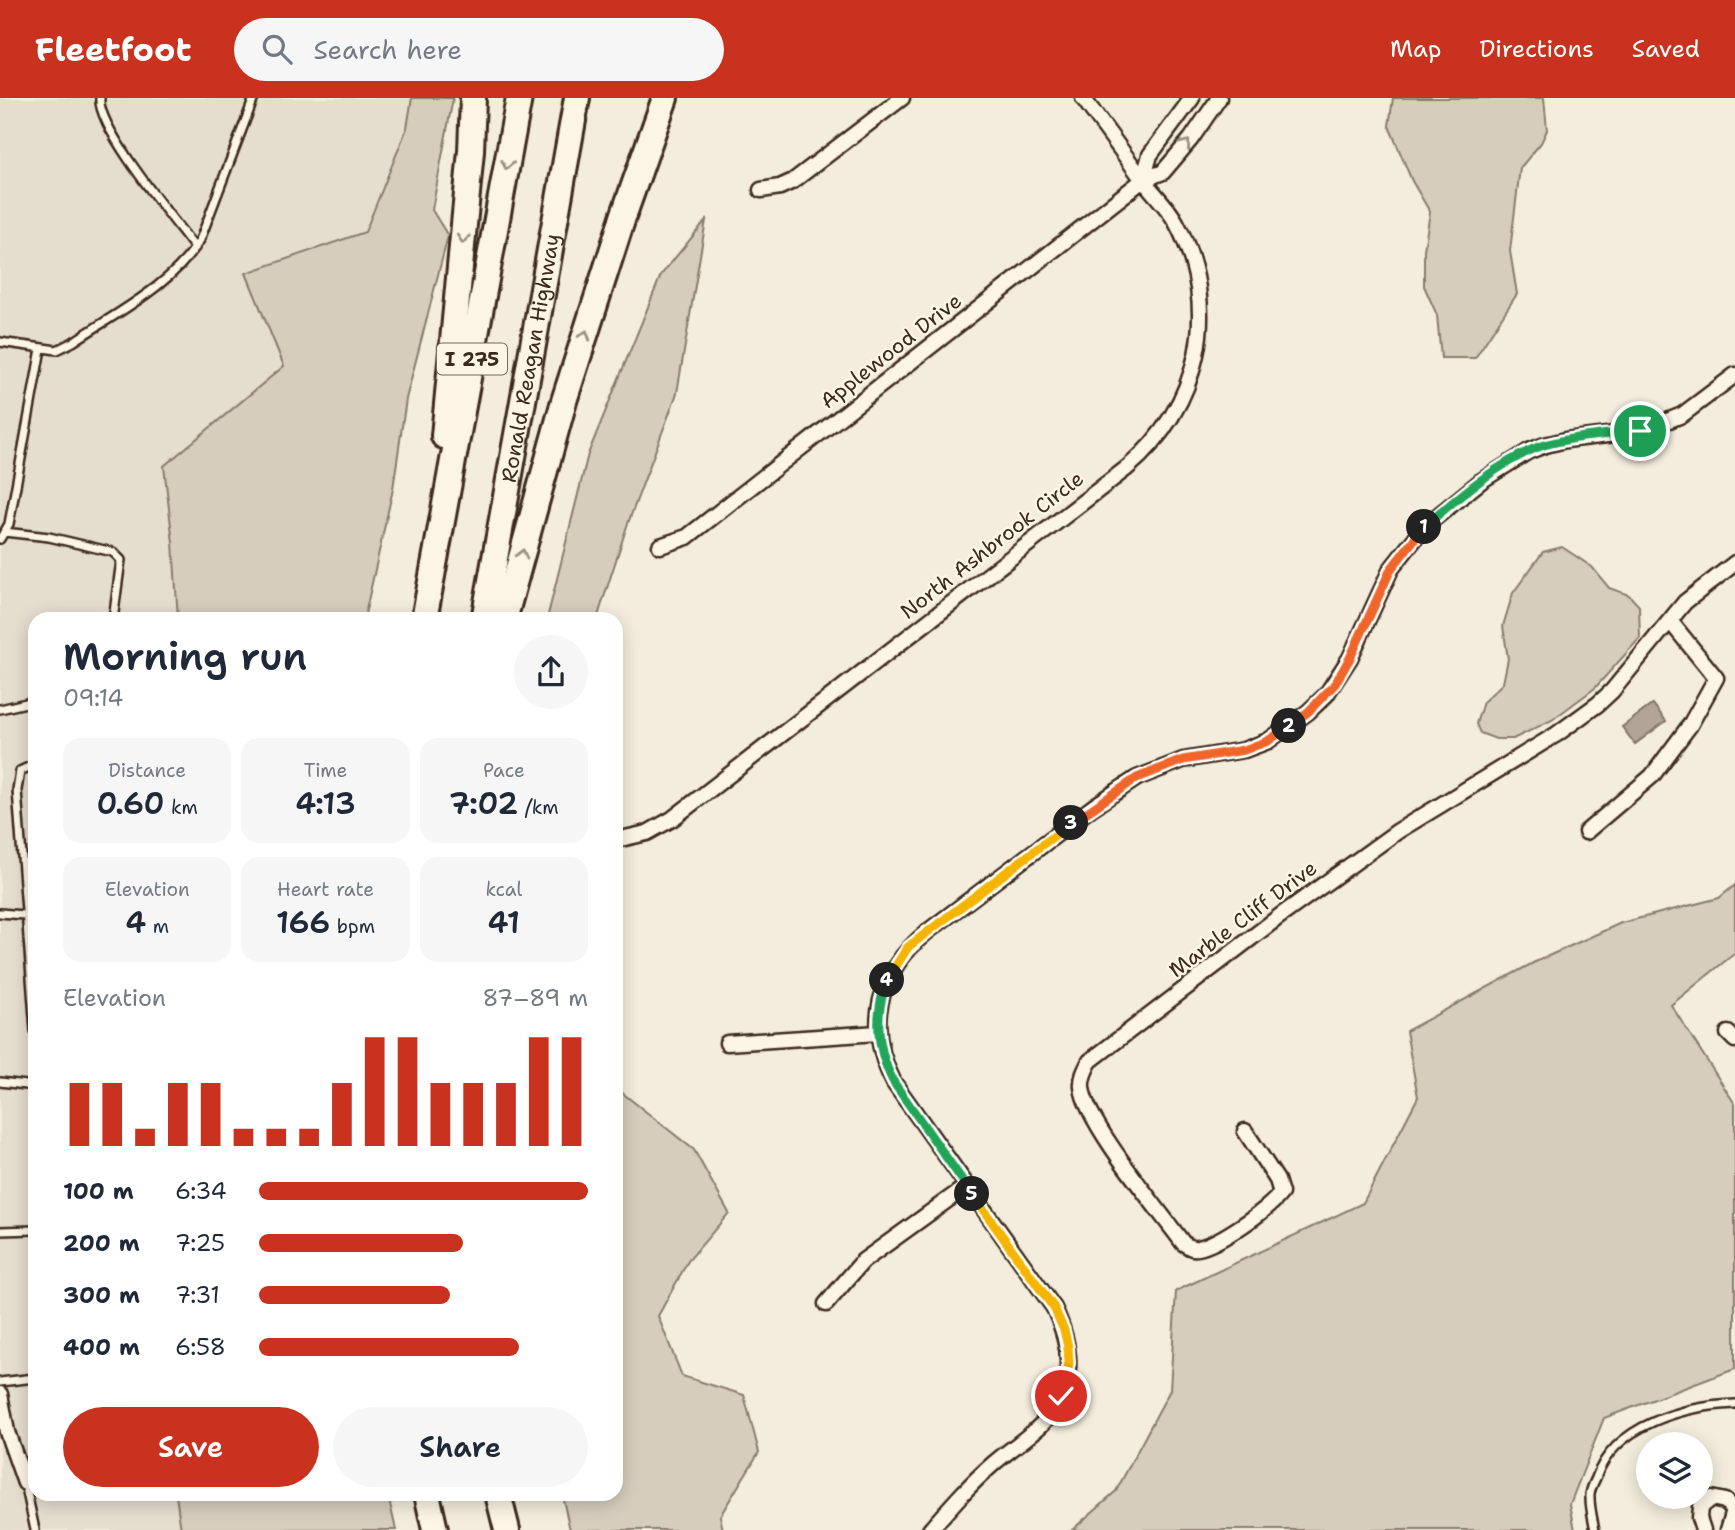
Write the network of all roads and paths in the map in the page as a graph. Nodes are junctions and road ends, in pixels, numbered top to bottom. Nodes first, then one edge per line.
1 (100, 98) edge
2 (254, 98) edge
3 (473, 98) edge
4 (519, 98) edge
5 (577, 98) edge
6 (665, 98) edge
7 (902, 98) edge
8 (1083, 98) edge
9 (1192, 98) edge
10 (1219, 98) edge
11 (1143, 180) junction
12 (761, 190) dead end
13 (195, 248) junction
14 (0, 342) edge
15 (41, 349) junction
16 (1735, 376) edge
17 (2, 536) edge
18 (660, 546) dead end
19 (1735, 563) edge
20 (426, 610) edge
21 (114, 612) edge
22 (485, 612) edge
23 (506, 612) edge
24 (1670, 621) junction
25 (28, 703) edge
26 (0, 709) edge
27 (28, 766) edge
28 (1586, 832) dead end
29 (623, 838) edge
30 (0, 913) edge
31 (25, 915) junction
32 (28, 915) edge
33 (28, 950) edge
34 (878, 1033) junction
35 (727, 1043) dead end
36 (0, 1082) edge
37 (28, 1085) edge
38 (1245, 1131) dead end
39 (967, 1186) junction
40 (28, 1230) edge
41 (0, 1231) edge
42 (826, 1304) dead end
43 (28, 1379) edge
44 (0, 1382) edge
45 (0, 1394) edge
46 (1735, 1404) edge
47 (28, 1478) edge
48 (25, 1483) junction
49 (28, 1497) edge
50 (29, 1501) edge
51 (429, 1501) edge
52 (500, 1501) edge
53 (1735, 1510) edge
54 (35, 1530) edge
55 (435, 1530) edge
56 (507, 1530) edge
57 (930, 1530) edge
58 (1595, 1530) edge
59 (1703, 1530) edge
60 (1728, 1530) edge

1 - 13 lane
2 - 13 lane
3 -> 20 highway
4 -> 20 highway, I 275
5 - 22 highway, Ronald Reagan Highway / I 275
23 -> 6 highway
7 - 12 street
8 - 11 street, North Ashbrook Circle
9 - 11 street
11 -> 10 street, Applewood Drive
11 - 18 street, Applewood Drive
11 - 29 street, North Ashbrook Circle
13 - 15 lane
14 - 15 lane
15 - 17 lane
16 - 34 street
17 - 21 lane
19 - 24 street, Marble Cliff Drive
24 - 28 street
24 - 38 street, Marble Cliff Drive
25 - 26 lane
27 - 31 lane
30 - 31 lane
31 - 32 lane
31 - 33 lane
34 - 35 street
34 - 39 street
36 - 37 lane
39 - 42 street
39 - 57 street
40 - 41 lane
43 - 44 lane
45 - 48 street
46 - 58 lane
47 - 48 lane
48 - 49 lane
50 - 54 lane
51 - 55 highway
52 - 56 highway
53 - 59 street
53 - 60 street

